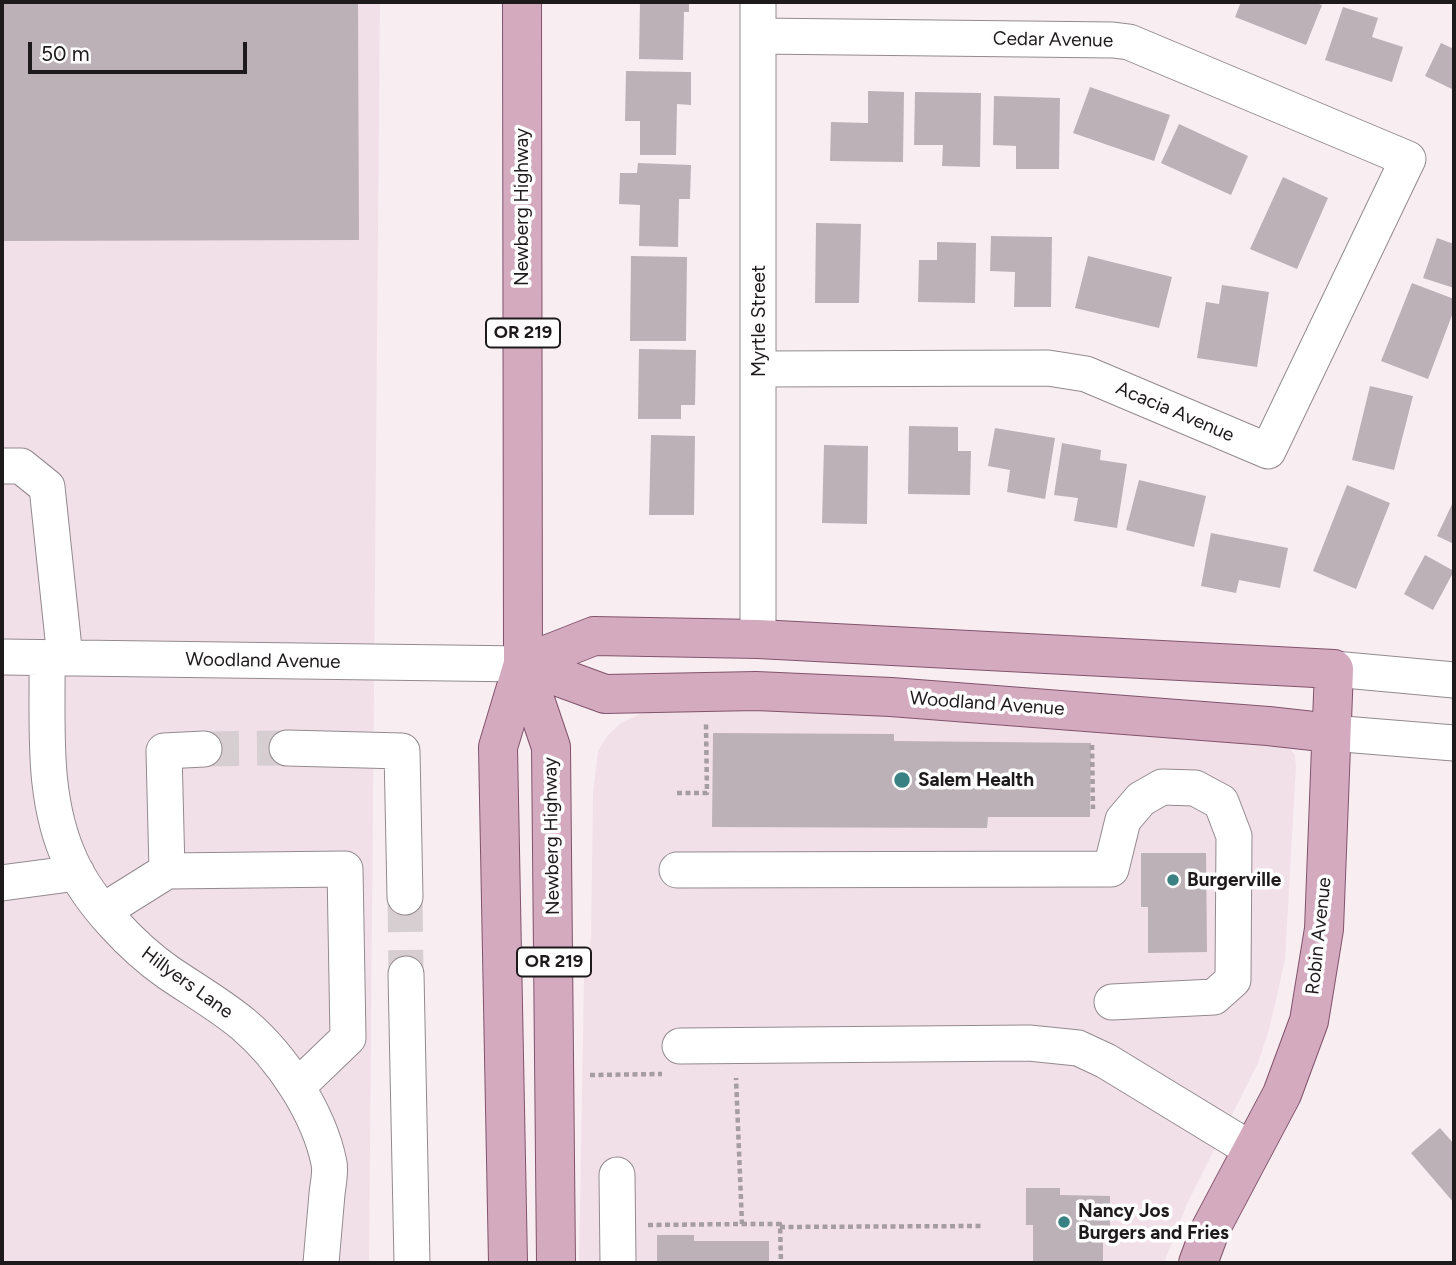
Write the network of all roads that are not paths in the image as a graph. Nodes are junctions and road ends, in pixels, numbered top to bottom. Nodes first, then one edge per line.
1 (522, 2) edge
2 (758, 2) edge
3 (758, 36) junction
4 (1408, 159) joint
5 (759, 369) junction
6 (2, 466) edge
7 (758, 639) junction
8 (2, 657) edge
9 (56, 658) junction
10 (523, 664) junction
11 (1334, 669) junction
12 (1454, 680) edge
13 (1331, 733) junction
14 (1454, 743) edge
15 (287, 748) tunnel mouth
16 (204, 749) tunnel mouth
17 (677, 870) dead end
18 (167, 871) junction
19 (77, 873) junction
20 (2, 884) edge
21 (405, 897) tunnel mouth
22 (103, 911) junction
23 (406, 974) tunnel mouth
24 (1112, 1002) dead end
25 (674, 1060) road end
26 (297, 1087) junction
27 (1252, 1150) junction
28 (617, 1175) dead end
29 (321, 1263) edge
30 (412, 1263) edge
31 (508, 1263) edge
32 (556, 1263) edge
33 (618, 1263) edge
34 (1198, 1263) edge

1 - 10 main road, Newberg Highway / OR 219
2 - 3 street, Myrtle Street
3 - 4 street, Cedar Avenue
3 - 5 street, Myrtle Street
4 - 5 street, Acacia Avenue
5 - 7 street, Myrtle Street
6 - 9 street, Hillyers Lane
7 - 10 main road, Woodland Avenue
7 - 11 main road, Woodland Avenue
8 - 9 street, Woodland Avenue
9 - 10 street, Woodland Avenue
9 - 19 street, Hillyers Lane
10 - 13 main road, Woodland Avenue
10 - 31 main road, Newberg Highway / OR 219
10 - 32 main road, Newberg Highway / OR 219
11 - 12 street, Woodland Avenue
11 - 13 main road, Robin Avenue
13 - 14 street, Woodland Avenue
13 - 27 main road, Robin Avenue
15 - 21 street
16 - 18 street
17 - 24 street
18 - 22 street
18 - 26 street
19 - 20 street
19 - 22 street, Hillyers Lane
22 - 26 street, Hillyers Lane
23 - 30 street
25 - 27 street
26 - 29 street, Hillyers Lane
27 - 34 main road, Robin Avenue
28 - 33 street

